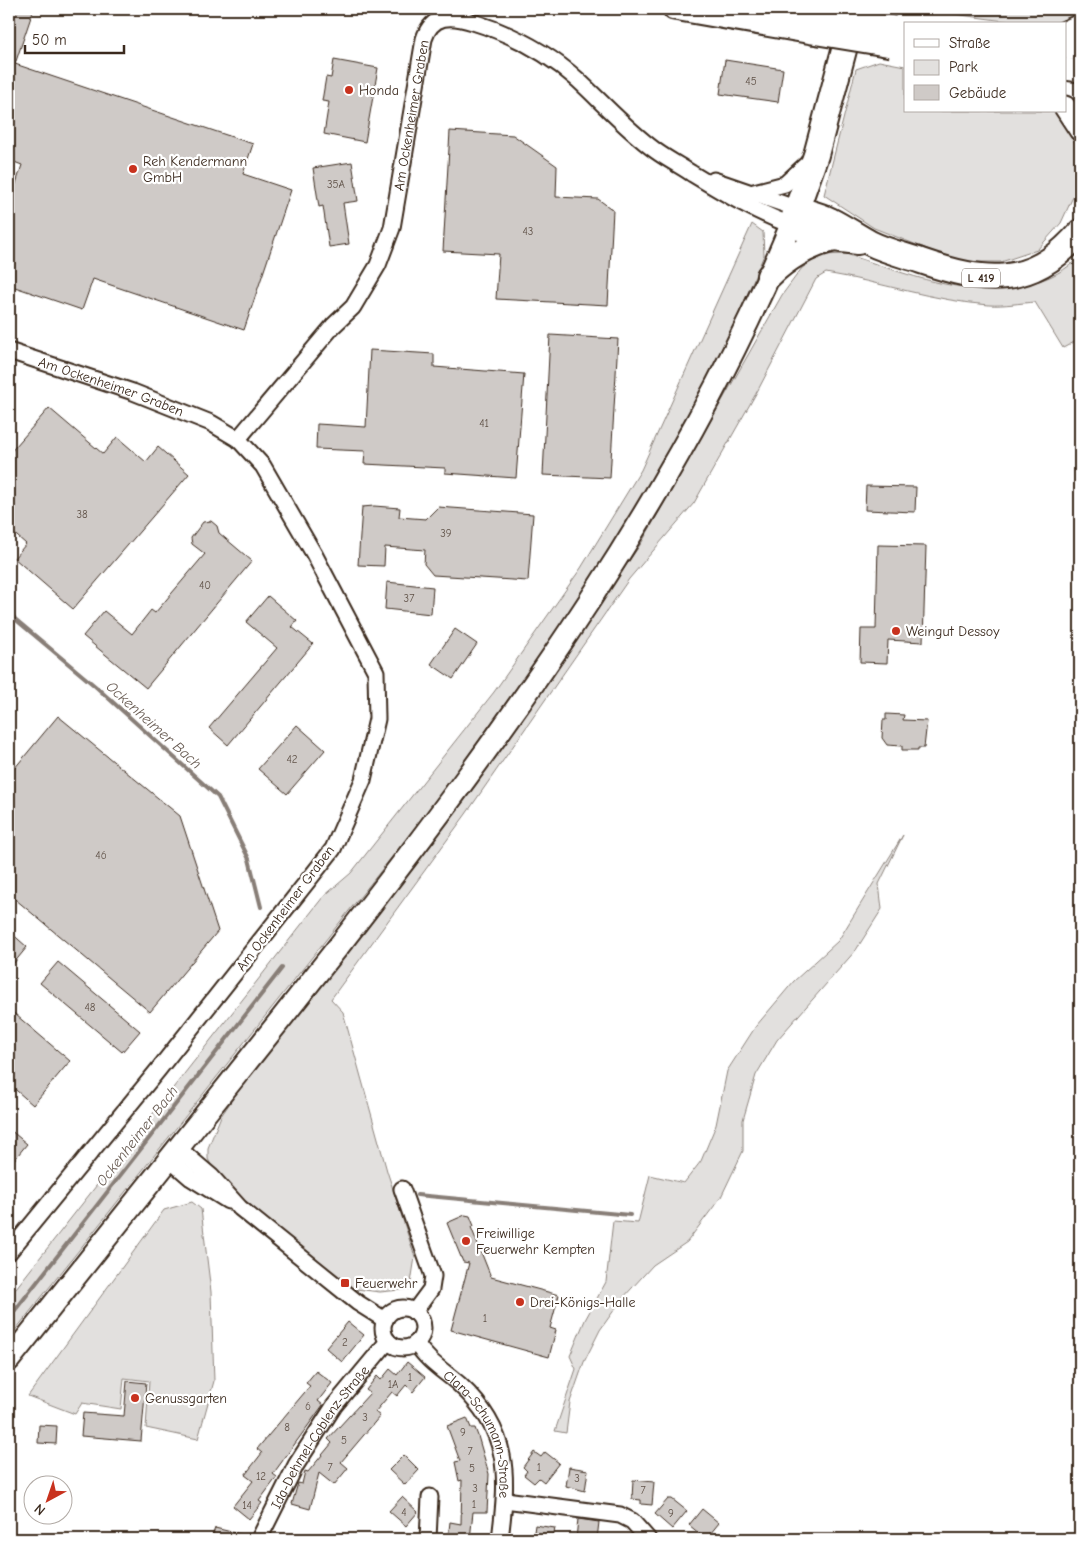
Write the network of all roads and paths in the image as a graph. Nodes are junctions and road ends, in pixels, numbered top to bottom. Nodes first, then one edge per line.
1 (674, 9) edge
2 (775, 9) edge
3 (856, 9) edge
4 (815, 24) junction
5 (1080, 25) edge
6 (1066, 32) edge
7 (899, 37) edge
8 (1066, 48) edge
9 (1080, 50) edge
10 (1066, 69) edge
11 (1080, 71) edge
12 (1066, 109) edge
13 (1080, 130) edge
14 (816, 155) junction
15 (691, 172) junction
16 (752, 193) junction
17 (795, 217) junction
18 (1080, 232) edge
19 (834, 238) junction
20 (872, 244) junction
21 (769, 276) junction
22 (9, 351) edge
23 (238, 439) junction
24 (174, 1154) junction
25 (402, 1189) dead end
26 (9, 1252) edge
27 (414, 1312) junction
28 (385, 1320) junction
29 (388, 1341) junction
30 (416, 1343) junction
31 (9, 1360) edge
32 (430, 1496) dead end
33 (505, 1500) junction
34 (260, 1539) edge
35 (428, 1539) edge
36 (500, 1539) edge
37 (648, 1539) edge

1 - 4 main road
2 - 4 main road
3 - 14 main road
4 - 7 main road, bridge
5 - 6 main road
8 - 9 main road
10 - 11 main road
12 - 13 main road
14 - 16 street
14 - 17 main road
15 - 16 street, Am Ockenheimer Graben
15 - 17 street, Am Ockenheimer Graben
15 - 23 street, Am Ockenheimer Graben
16 - 17 street, Am Ockenheimer Graben
17 - 19 main road, L 419
17 - 20 main road, L 419
17 - 21 main road
18 - 20 main road, L 419
19 - 20 main road, L 419
19 - 21 main road
21 - 24 main road
22 - 23 street, Am Ockenheimer Graben
23 - 26 street, Am Ockenheimer Graben
24 - 28 street
24 - 31 main road
25 - 27 street
27 - 28 street
27 - 30 street
28 - 29 street
29 - 30 street
29 - 34 street, Ida-Dehmel-Coblenz-Straße
30 - 33 street, Clara-Schumann-Straße
32 - 35 street
33 - 36 street, Clara-Schumann-Straße
33 - 37 street

